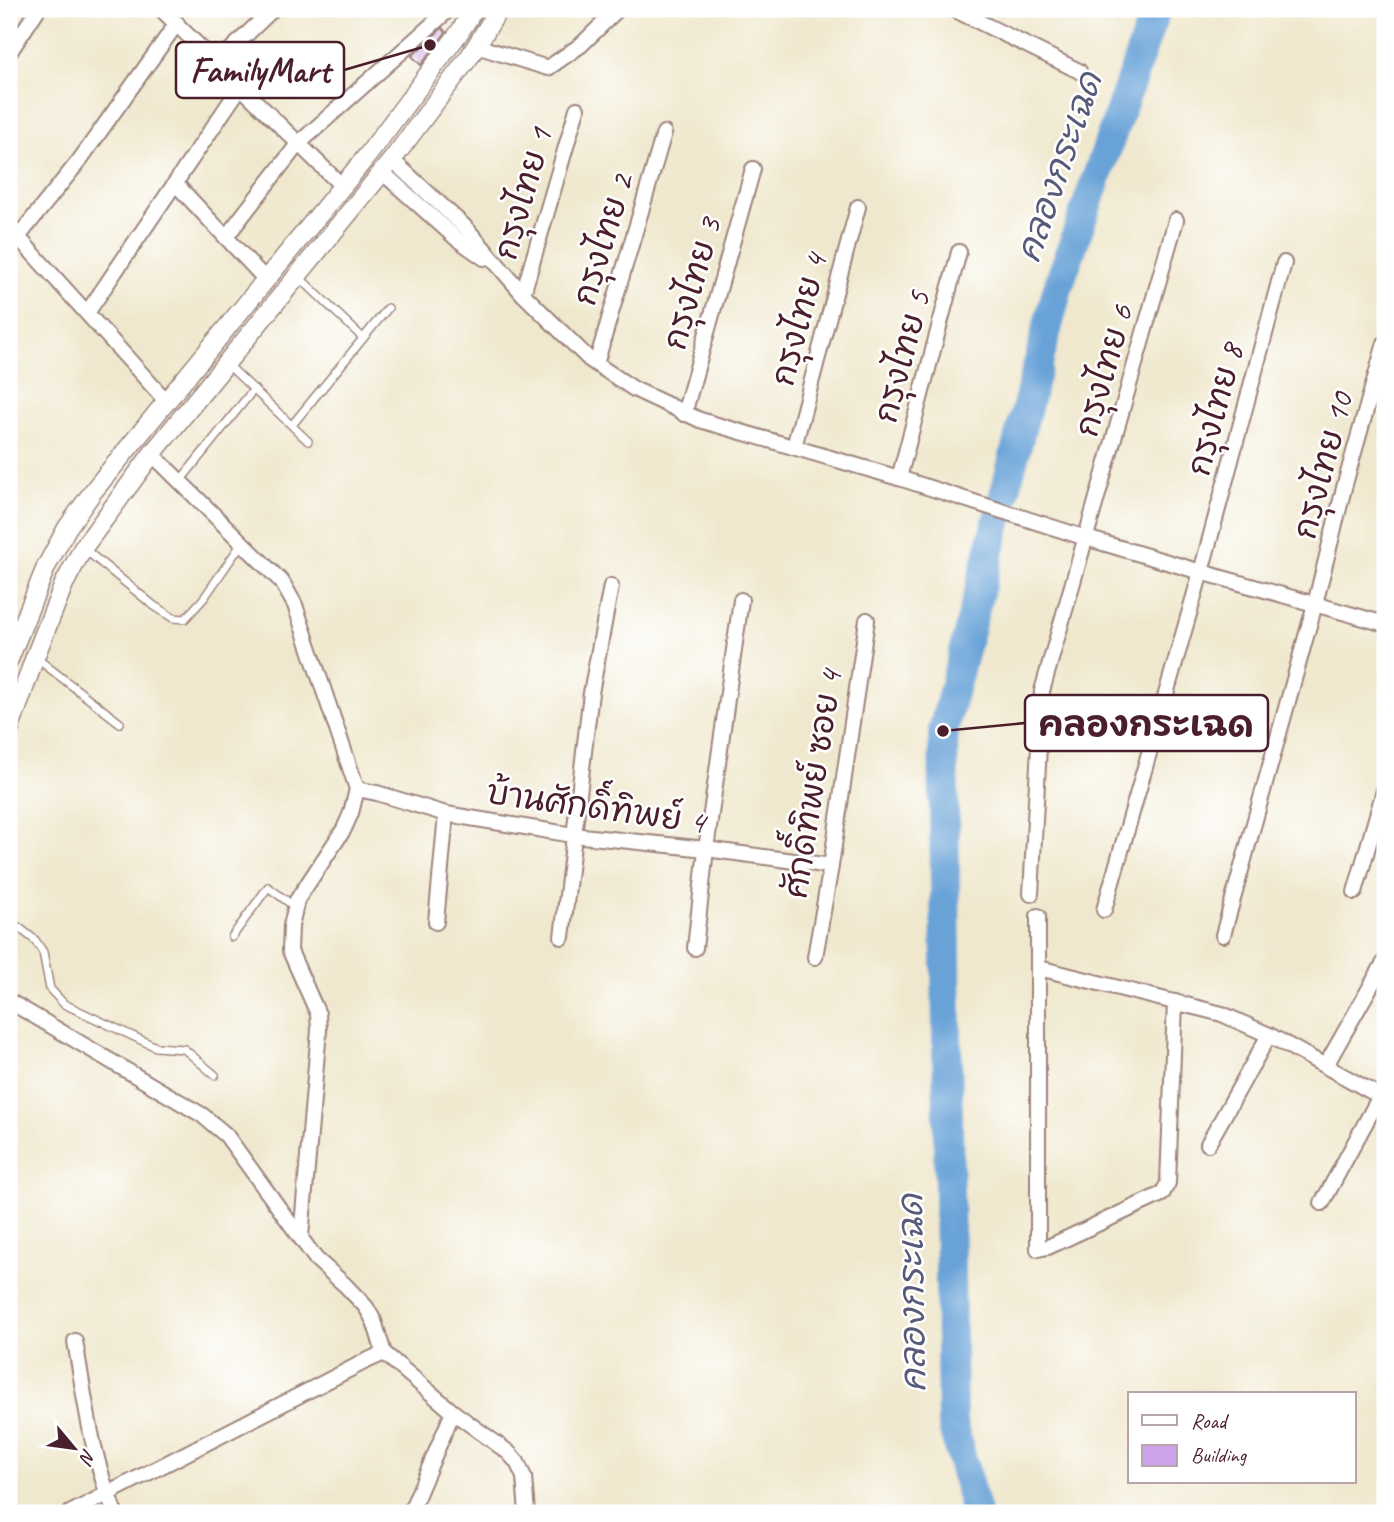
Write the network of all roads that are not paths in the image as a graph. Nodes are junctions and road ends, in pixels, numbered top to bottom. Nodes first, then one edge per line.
1 (38, 9) edge
2 (161, 9) edge
3 (273, 9) edge
4 (474, 9) edge
5 (499, 9) edge
6 (618, 9) edge
7 (953, 9) edge
8 (443, 11) edge
9 (177, 23) junction
10 (459, 33) junction
11 (476, 46) junction
12 (9, 53) edge
13 (218, 63) junction
14 (1079, 71) dead end
15 (241, 86) junction
16 (577, 109) dead end
17 (664, 132) dead end
18 (298, 144) junction
19 (387, 166) junction
20 (753, 169) dead end
21 (175, 183) junction
22 (342, 187) junction
23 (858, 207) dead end
24 (1175, 220) dead end
25 (14, 232) edge
26 (226, 237) junction
27 (959, 252) dead end
28 (1284, 263) dead end
29 (298, 276) junction
30 (266, 280) junction
31 (523, 294) junction
32 (387, 308) dead end
33 (87, 313) junction
34 (363, 338) junction
35 (1385, 343) edge
36 (226, 363) junction
37 (596, 364) junction
38 (254, 389) junction
39 (167, 402) junction
40 (684, 414) junction
41 (292, 425) junction
42 (308, 441) dead end
43 (794, 447) junction
44 (152, 454) junction
45 (899, 478) junction
46 (180, 481) junction
47 (1086, 537) junction
48 (242, 543) junction
49 (83, 548) junction
50 (1201, 572) junction
51 (611, 586) dead end
52 (741, 600) dead end
53 (1315, 604) junction
54 (867, 620) dead end
55 (1385, 624) edge
56 (10, 650) edge
57 (35, 657) junction
58 (120, 723) dead end
59 (9, 732) edge
60 (1385, 787) edge
61 (357, 789) junction
62 (446, 814) junction
63 (573, 835) junction
64 (706, 849) junction
65 (831, 866) junction
66 (1355, 892) dead end
67 (1031, 894) dead end
68 (295, 908) junction
69 (1104, 910) dead end
70 (1038, 916) dead end
71 (9, 920) edge
72 (436, 922) dead end
73 (1223, 935) dead end
74 (232, 937) dead end
75 (562, 937) dead end
76 (695, 948) dead end
77 (815, 957) dead end
78 (1385, 961) edge
79 (1039, 968) junction
80 (9, 1001) edge
81 (1175, 1002) junction
82 (1269, 1035) junction
83 (1326, 1065) junction
84 (215, 1075) dead end
85 (1383, 1097) edge
86 (1208, 1144) dead end
87 (1322, 1203) dead end
88 (300, 1237) junction
89 (75, 1341) dead end
90 (384, 1353) junction
91 (453, 1412) junction
92 (107, 1494) junction
93 (70, 1513) edge
94 (115, 1513) edge
95 (410, 1513) edge
96 (527, 1513) edge

1 - 12 street
2 - 9 street
3 - 13 street
4 - 10 street
5 - 11 street
6 - 11 street
7 - 14 street
8 - 10 street
8 - 18 street
9 - 13 street
9 - 25 street
10 - 22 street
11 - 19 street
13 - 15 street
15 - 18 street
15 - 21 street
16 - 31 street, กรุงไทย 1
17 - 37 street, กรุงไทย 2
18 - 22 street
18 - 26 street
19 - 29 street
19 - 31 street
20 - 40 street, กรุงไทย 3
21 - 26 street
21 - 33 street
22 - 30 street
23 - 43 street, กรุงไทย 4
24 - 47 street, กรุงไทย 6
25 - 33 street
26 - 30 street
27 - 45 street, กรุงไทย 5
28 - 50 street, กรุงไทย 8
29 - 34 lane
29 - 36 street
30 - 39 street
31 - 37 street
32 - 34 lane
33 - 39 street
34 - 41 lane
35 - 53 street, กรุงไทย 10
36 - 38 lane
36 - 44 street
37 - 40 street
38 - 41 lane
38 - 46 lane
39 - 56 street
40 - 43 street
41 - 42 lane
43 - 45 street
44 - 46 street
44 - 49 street
45 - 47 street
46 - 48 street
47 - 50 street
47 - 67 street, กรุงไทย 6
48 - 49 lane
48 - 61 street
49 - 57 street
50 - 53 street
50 - 69 street, กรุงไทย 8
51 - 63 street
52 - 64 street
53 - 55 street
53 - 73 street, กรุงไทย 10
54 - 65 street, ศักดิ์ทิพย์ ซอย 4
57 - 58 lane
57 - 59 street
60 - 66 street
61 - 62 street, บ้านศักดิ์ทิพย์ 4
61 - 68 street
62 - 63 street, บ้านศักดิ์ทิพย์ 4
62 - 72 street
63 - 64 street, บ้านศักดิ์ทิพย์ 4
63 - 75 street
64 - 65 street, บ้านศักดิ์ทิพย์ 4
64 - 76 street
65 - 77 street, ศักดิ์ทิพย์ ซอย 4
68 - 74 lane
68 - 88 street
70 - 79 street
71 - 84 lane
78 - 83 street
79 - 81 street
79 - 81 street
80 - 88 street
81 - 82 street
82 - 83 street
82 - 86 street
83 - 85 street
85 - 87 street
88 - 90 street
89 - 92 street
90 - 91 street
90 - 92 street
91 - 95 street
91 - 96 street
92 - 93 street
92 - 94 street

